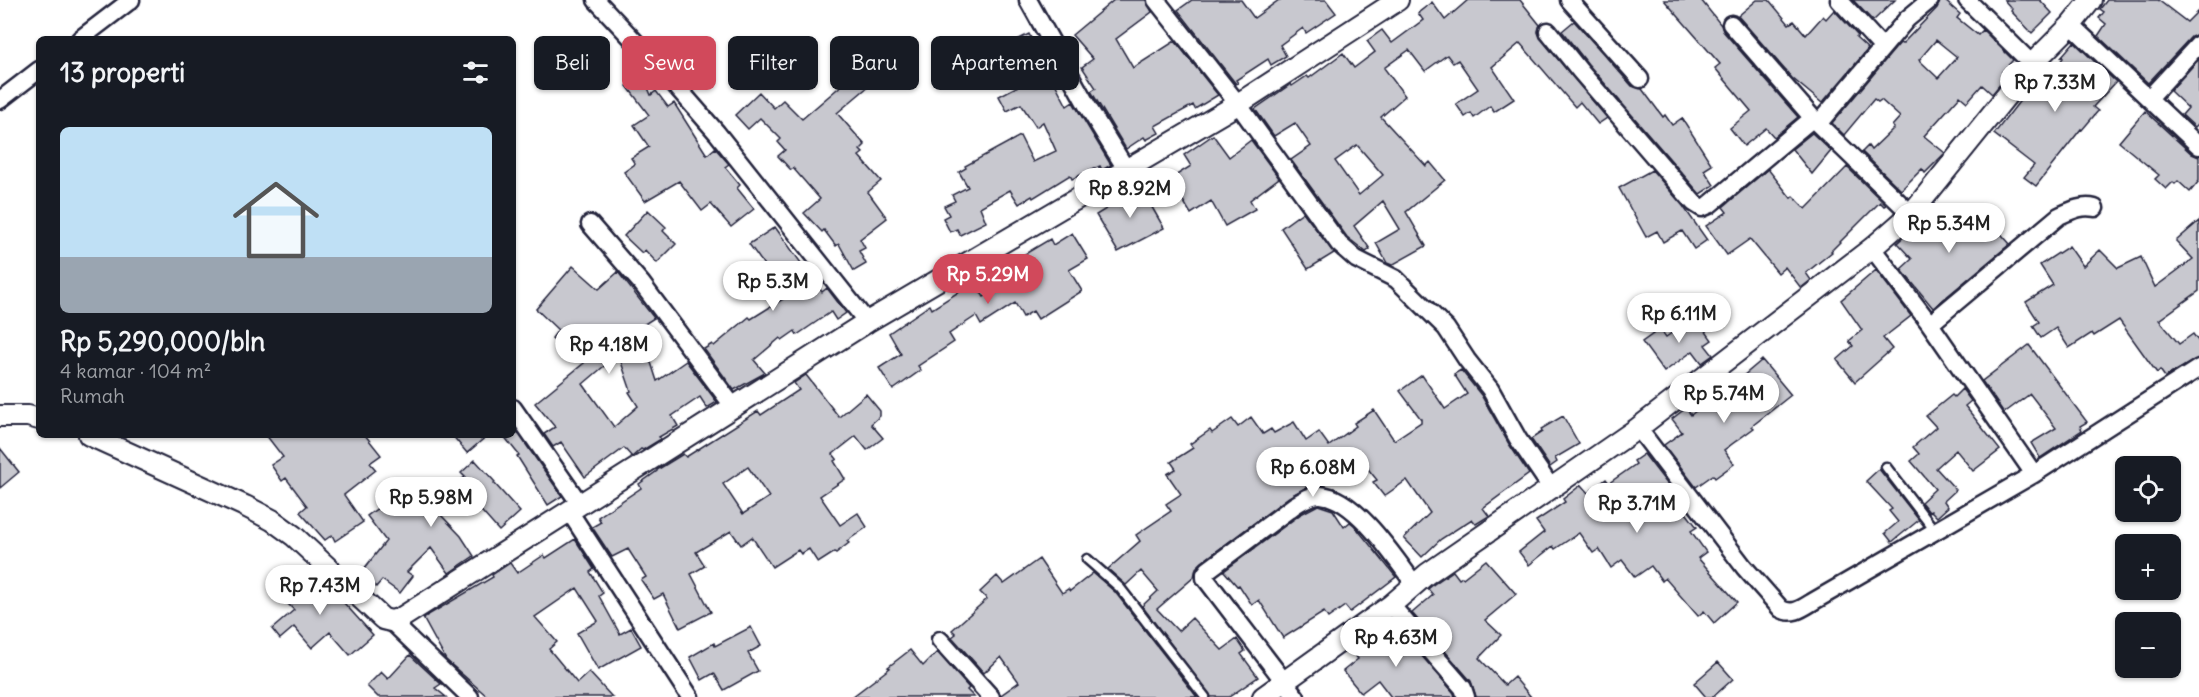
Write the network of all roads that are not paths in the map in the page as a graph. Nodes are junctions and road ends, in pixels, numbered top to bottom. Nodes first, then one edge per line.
1 (131, 0) edge
2 (596, 0) edge
3 (1028, 0) edge
4 (1156, 0) edge
5 (1398, 0) edge
6 (1569, 0) edge
7 (1839, 0) edge
8 (1930, 0) edge
9 (1967, 0) edge
10 (2091, 0) edge
11 (1731, 24) dead end
12 (2071, 25) junction
13 (1548, 31) dead end
14 (84, 36) edge
15 (2199, 44) edge
16 (1882, 47) junction
17 (2032, 64) junction
18 (36, 72) edge
19 (1640, 79) dead end
20 (2150, 98) junction
21 (0, 100) edge
22 (1238, 104) junction
23 (1816, 121) junction
24 (2199, 146) edge
25 (1126, 170) junction
26 (2096, 208) dead end
27 (1911, 214) junction
28 (590, 224) dead end
29 (1872, 248) junction
30 (867, 322) junction
31 (1930, 324) junction
32 (2199, 368) edge
33 (734, 406) junction
34 (516, 413) edge
35 (0, 416) edge
36 (36, 418) edge
37 (1638, 428) junction
38 (96, 438) edge
39 (1886, 467) dead end
40 (2034, 474) junction
41 (1552, 489) junction
42 (574, 507) junction
43 (1935, 531) junction
44 (1087, 559) dead end
45 (1415, 585) junction
46 (1391, 605) junction
47 (391, 621) junction
48 (940, 640) dead end
49 (1283, 682) junction
50 (470, 697) edge
51 (690, 697) edge
52 (991, 697) edge
53 (1205, 697) edge
54 (1263, 697) edge
55 (1296, 697) edge
56 (1466, 697) edge

1 - 14 street
2 - 30 street
3 - 25 street
4 - 22 street
5 - 22 street
6 - 19 street
7 - 16 street
8 - 16 street
9 - 17 street
10 - 12 street
11 - 23 street
12 - 17 street
12 - 20 street
13 - 23 street
15 - 20 street
16 - 23 street
17 - 27 street
18 - 21 street
20 - 24 street
22 - 25 street
22 - 41 street
23 - 27 street
25 - 30 street
26 - 31 street
27 - 29 street
28 - 33 street
29 - 31 street
29 - 37 street
30 - 33 street
31 - 40 street
32 - 40 street
33 - 42 street
34 - 42 street
35 - 36 street
37 - 41 street
37 - 43 street
38 - 47 street
39 - 43 lane
40 - 43 street
41 - 45 street
42 - 47 street
42 - 51 street
44 - 53 lane
45 - 46 street
45 - 49 street
46 - 49 street
46 - 56 street
47 - 50 street
48 - 52 street
49 - 54 street
49 - 55 street

